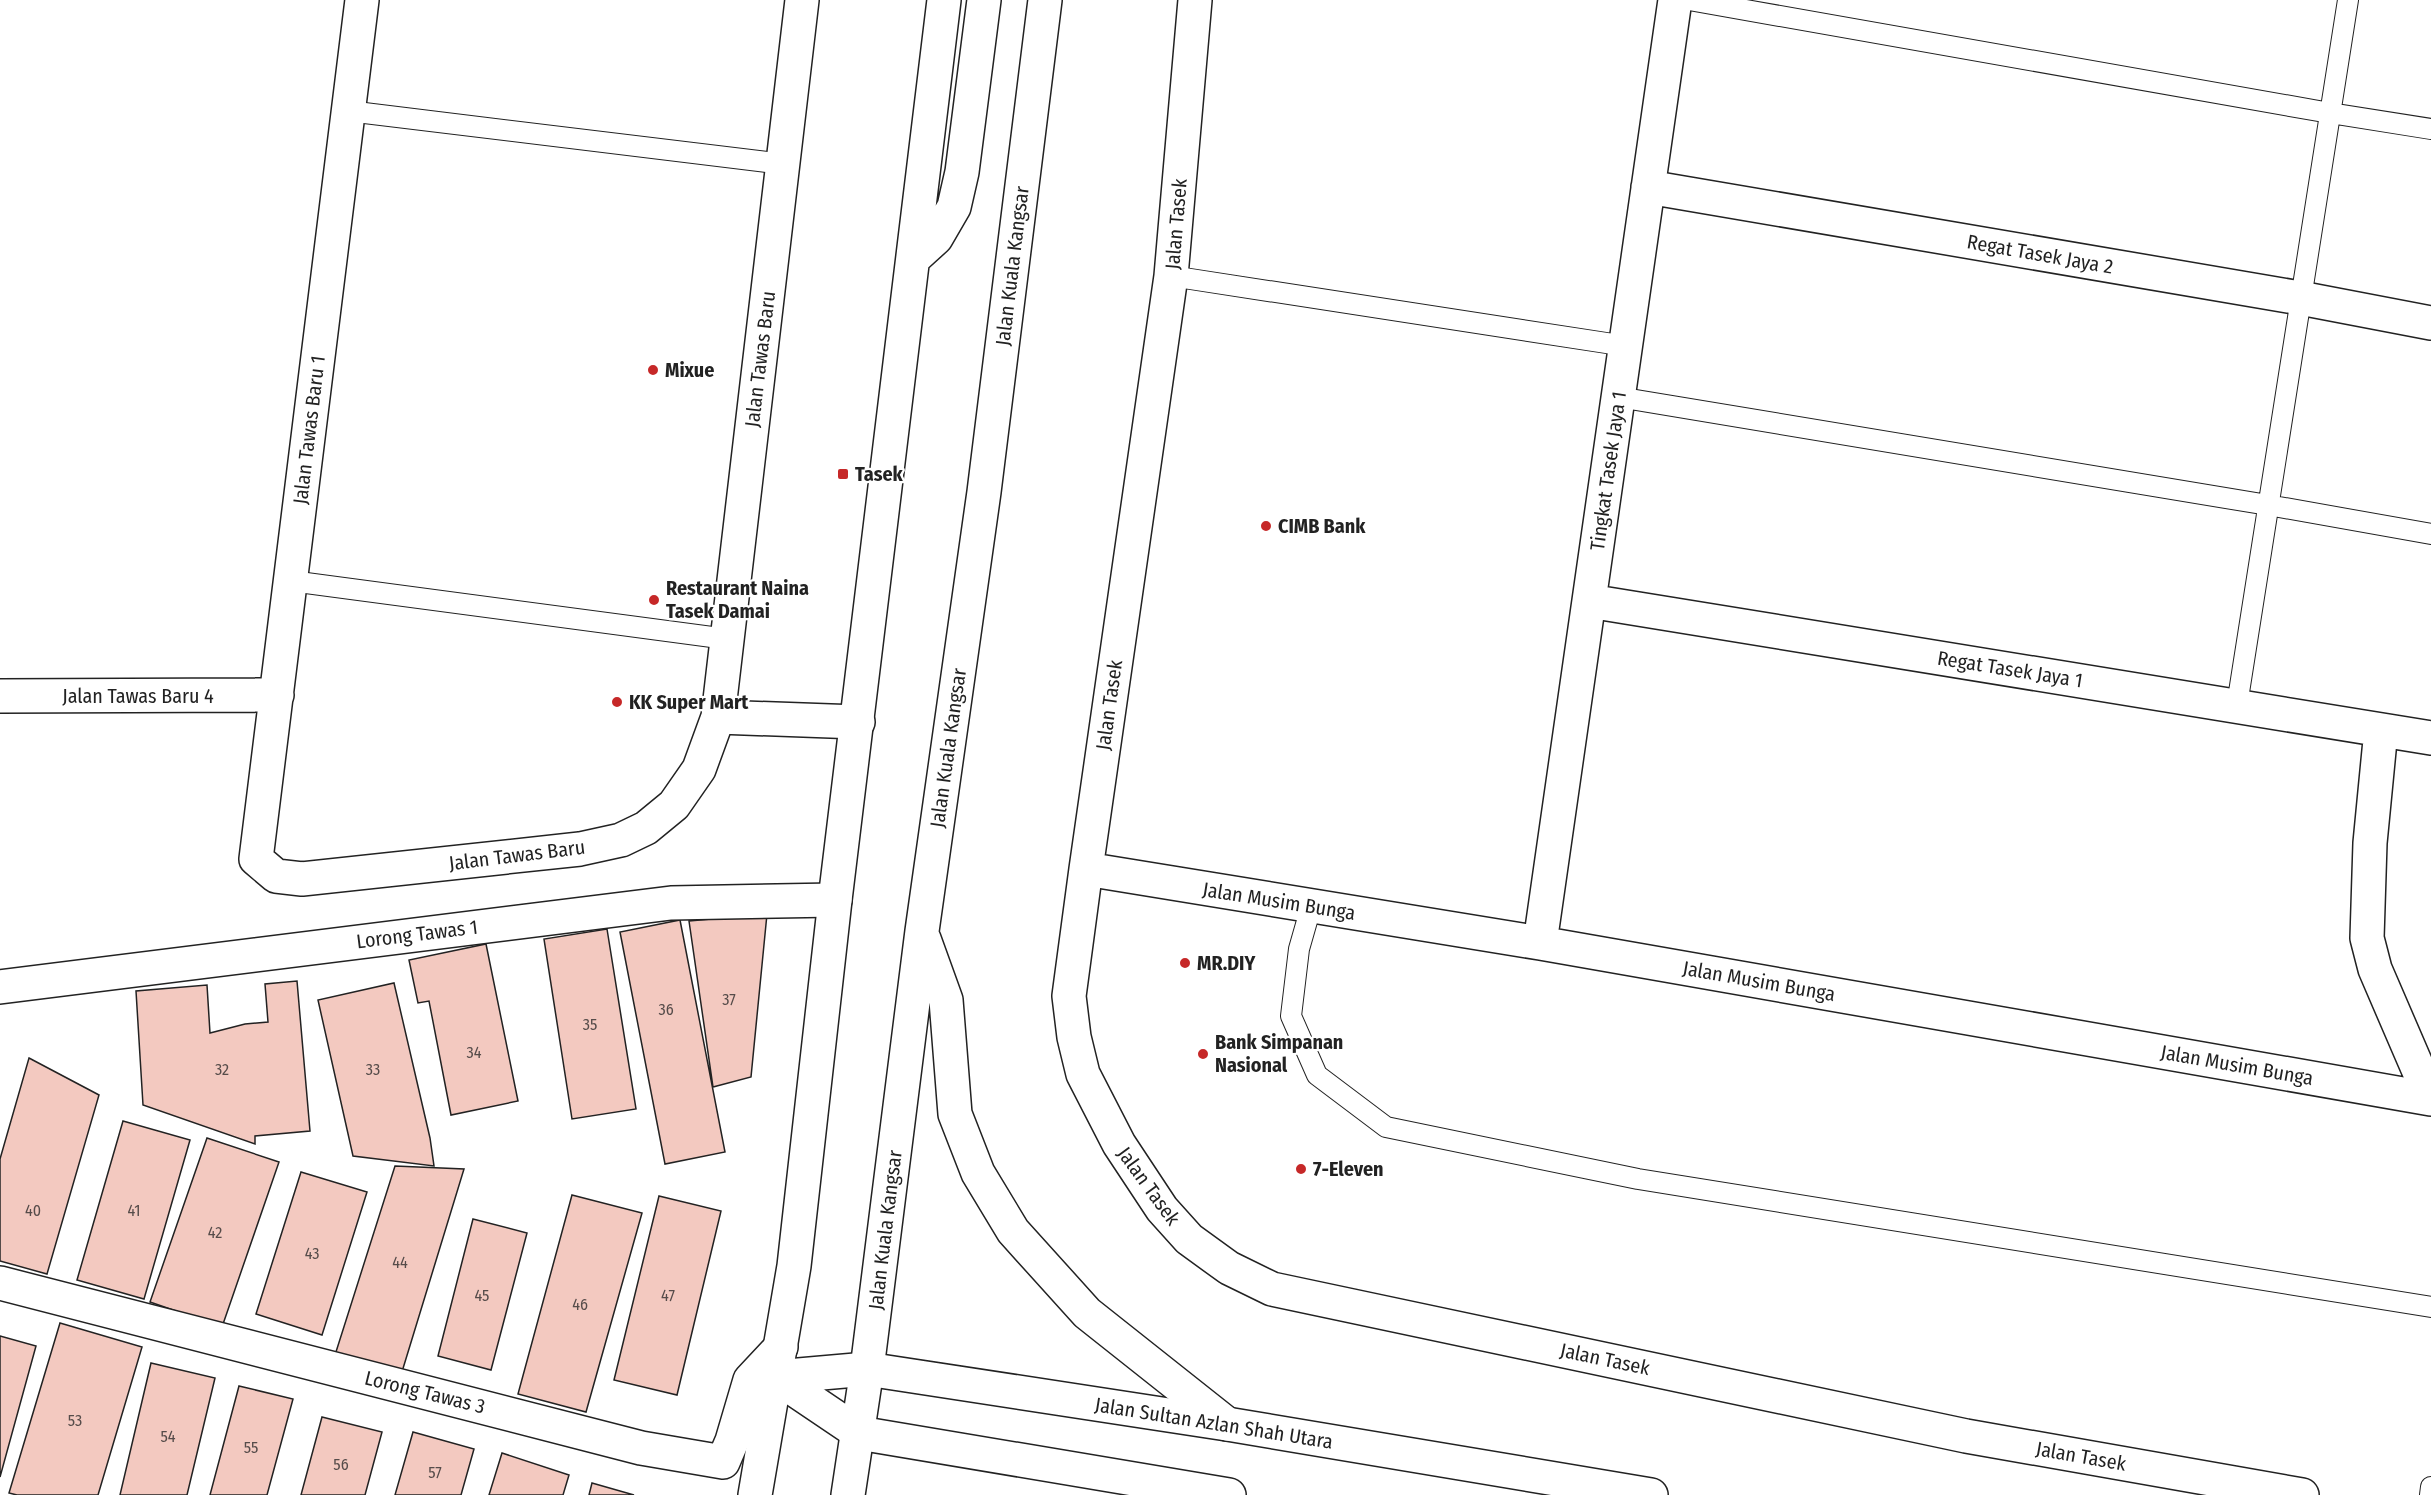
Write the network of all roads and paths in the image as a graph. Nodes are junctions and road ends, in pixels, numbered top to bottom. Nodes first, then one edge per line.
1 (362, 0) edge
2 (802, 0) edge
3 (944, 0) edge
4 (984, 0) edge
5 (1045, 0) edge
6 (1195, 0) edge
7 (1675, 0) edge
8 (1689, 0) edge
9 (2348, 0) edge
10 (348, 111) junction
11 (2330, 113) junction
12 (2431, 129) edge
13 (783, 164) junction
14 (1648, 187) junction
15 (914, 258) junction
16 (1172, 276) junction
17 (2301, 298) junction
18 (2431, 323) edge
19 (1626, 346) junction
20 (1618, 397) junction
21 (2268, 504) junction
22 (2431, 534) edge
23 (291, 581) junction
24 (1589, 601) junction
25 (727, 639) junction
26 (277, 695) junction
27 (0, 696) edge
28 (2237, 705) junction
29 (718, 717) junction
30 (858, 722) junction
31 (2381, 730) junction
32 (2431, 738) edge
33 (256, 859) joint
34 (1086, 869) junction
35 (836, 900) junction
36 (1311, 907) junction
37 (922, 931) junction
38 (1540, 943) junction
39 (0, 987) edge
40 (2431, 1099) edge
41 (0, 1283) edge
42 (2431, 1307) edge
43 (778, 1362) junction
44 (867, 1369) junction
45 (1227, 1424) junction
46 (859, 1433) junction
47 (2431, 1487) edge
48 (755, 1495) edge
49 (848, 1495) edge
50 (1229, 1495) edge
51 (1651, 1495) edge
52 (2302, 1495) edge
53 (2430, 1495) edge

1 - 10 main road, Jalan Tawas Baru 1
2 - 13 main road, Jalan Tawas Baru
3 - 15 main road
4 - 15 main road
5 - 37 main road, Jalan Kuala Kangsar
6 - 16 main road, Jalan Tasek
7 - 14 main road, Tingkat Tasek Jaya 1
8 - 11 lane
9 - 11 lane
10 - 13 lane
10 - 23 main road, Jalan Tawas Baru 1
11 - 12 lane
11 - 17 lane
13 - 25 main road, Jalan Tawas Baru
14 - 17 main road, Regat Tasek Jaya 2
14 - 19 main road, Tingkat Tasek Jaya 1
15 - 30 main road
16 - 19 lane
16 - 34 main road, Jalan Tasek
17 - 18 main road, Regat Tasek Jaya 2
17 - 21 lane
19 - 20 main road, Tingkat Tasek Jaya 1
20 - 21 lane
20 - 24 main road, Tingkat Tasek Jaya 1
21 - 22 lane
21 - 28 lane
23 - 25 lane
23 - 26 main road, Jalan Tawas Baru 1
24 - 28 main road, Regat Tasek Jaya 1
24 - 38 main road, Tingkat Tasek Jaya 1
25 - 29 main road, Jalan Tawas Baru
26 - 27 main road, Jalan Tawas Baru 4
26 - 33 main road, Jalan Tawas Baru 1
28 - 31 main road, Regat Tasek Jaya 1
29 - 30 main road
29 - 33 main road, Jalan Tawas Baru
30 - 35 main road
31 - 32 main road, Regat Tasek Jaya 1
31 - 40 main road
34 - 36 main road, Jalan Musim Bunga
34 - 52 main road, Jalan Tasek
35 - 39 main road, Lorong Tawas 1
35 - 43 main road
36 - 38 main road, Jalan Musim Bunga
36 - 42 lane
37 - 44 main road, Jalan Kuala Kangsar
37 - 45 main road
38 - 40 main road, Jalan Musim Bunga
41 - 43 main road, Lorong Tawas 3
43 - 44 main road, Jalan Sultan Azlan Shah Utara
43 - 46 main road
43 - 48 main road
44 - 45 main road, Jalan Sultan Azlan Shah Utara
44 - 46 main road, Jalan Kuala Kangsar
45 - 51 main road, Jalan Sultan Azlan Shah Utara
46 - 49 main road, Jalan Kuala Kangsar
46 - 50 main road
47 - 53 lane

